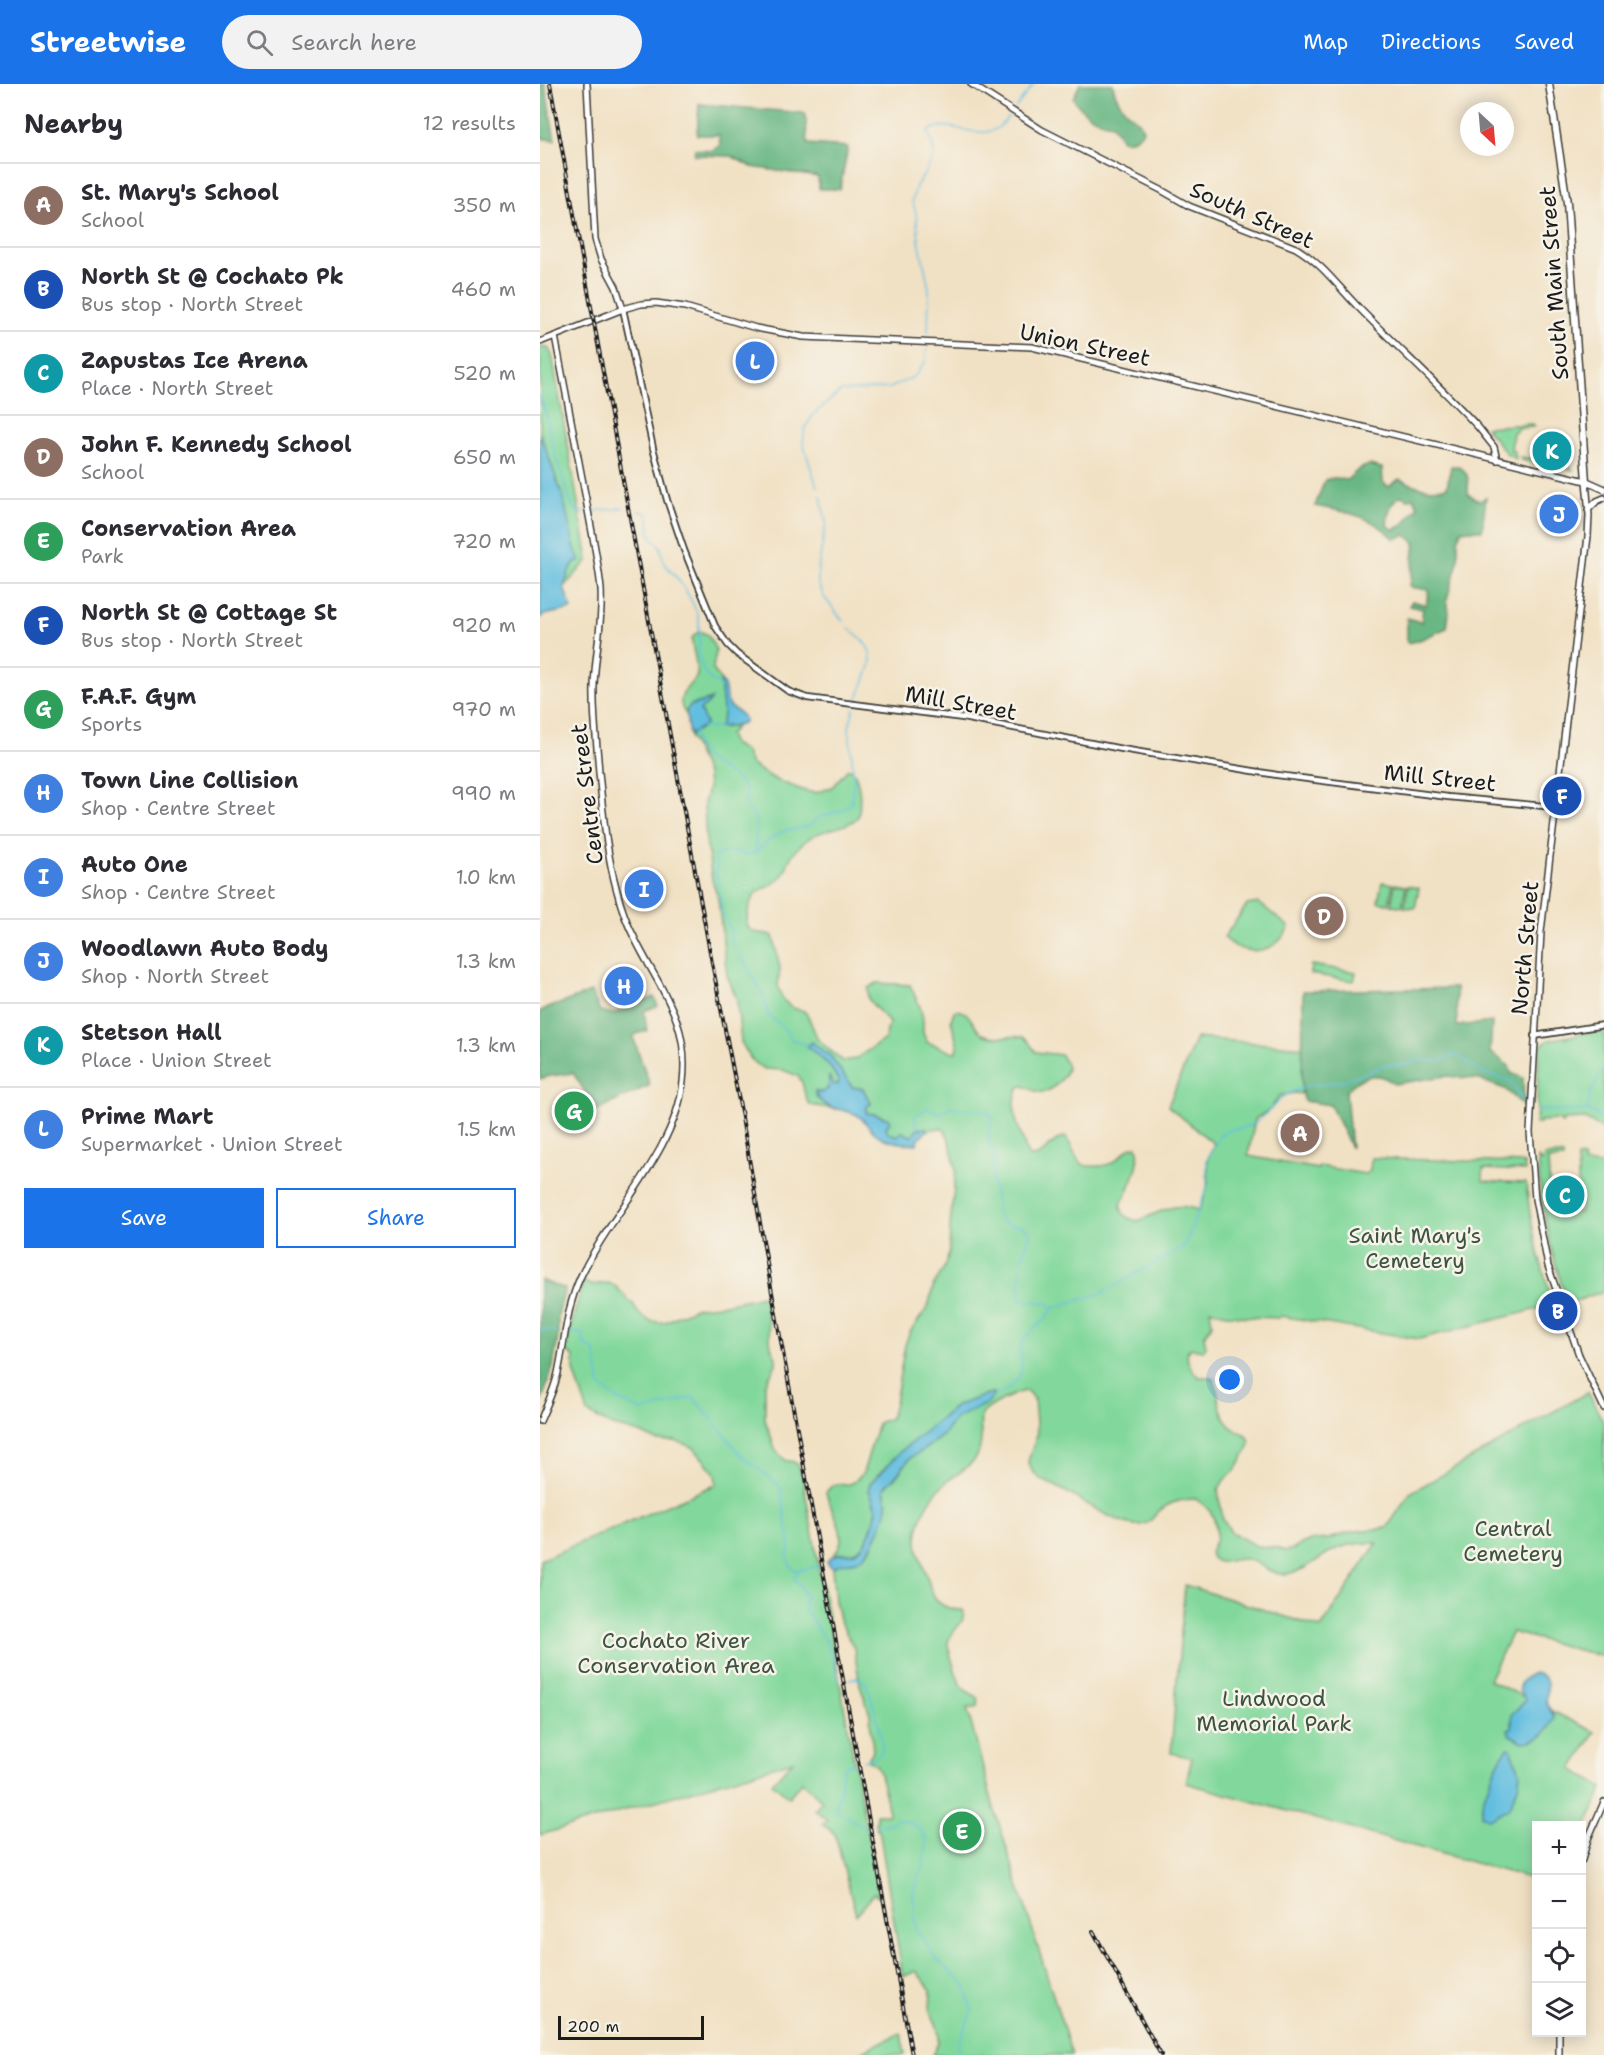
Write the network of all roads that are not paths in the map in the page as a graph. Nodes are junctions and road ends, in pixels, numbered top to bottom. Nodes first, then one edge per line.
1 (586, 84) edge
2 (971, 84) edge
3 (1549, 84) edge
4 (623, 309) junction
5 (555, 336) junction
6 (540, 342) edge
7 (1497, 460) junction
8 (1586, 481) junction
9 (1604, 489) edge
10 (1604, 498) edge
11 (1588, 510) junction
12 (1555, 807) junction
13 (1604, 1025) edge
14 (1534, 1036) junction
15 (1604, 1408) edge
16 (540, 1421) edge
17 (1604, 1802) edge
18 (1586, 1845) edge
19 (1559, 2037) edge
20 (1559, 2055) edge

1 - 4 main road
2 - 7 main road, South Street
3 - 8 main road, South Main Street
4 - 5 main road, Union Street
4 - 7 main road, Union Street
4 - 12 street, Mill Street
5 - 6 main road, Union Street
5 - 16 main road, Centre Street
7 - 8 main road, Union Street
8 - 9 main road
8 - 11 main road, North Street
10 - 11 main road
11 - 12 main road, North Street
12 - 14 main road, North Street
13 - 14 street
14 - 15 main road, North Street
17 - 18 main road
19 - 20 main road

